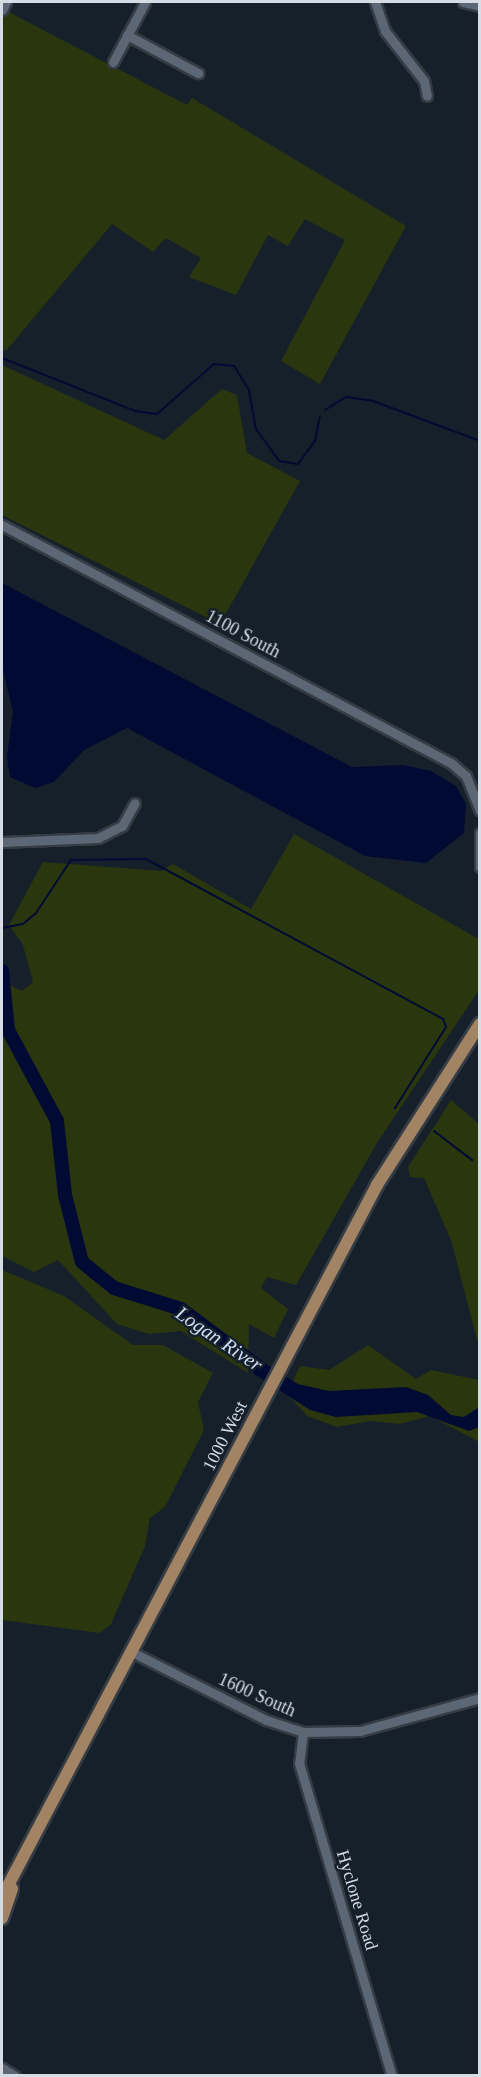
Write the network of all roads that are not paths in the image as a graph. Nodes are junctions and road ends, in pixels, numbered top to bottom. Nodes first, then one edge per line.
1 (6, 2) edge
2 (144, 2) edge
3 (375, 2) edge
4 (463, 2) edge
5 (480, 6) edge
6 (2, 10) edge
7 (127, 35) junction
8 (113, 62) dead end
9 (198, 73) dead end
10 (427, 96) dead end
11 (2, 525) edge
12 (135, 802) dead end
13 (480, 810) edge
14 (480, 833) edge
15 (2, 842) edge
16 (480, 867) edge
17 (480, 1024) edge
18 (134, 1653) junction
19 (480, 1698) edge
20 (303, 1732) junction
21 (17, 1873) junction
22 (2, 1898) edge
23 (2, 1918) edge
24 (2, 2068) edge
25 (15, 2076) edge
26 (392, 2076) edge

1 - 6 street
2 - 7 street
3 - 10 street
4 - 5 street
7 - 8 street
7 - 9 street
11 - 13 street, 1100 South
12 - 15 street
14 - 16 street
17 - 18 main road, 1000 West
18 - 20 street, 1600 South
18 - 21 main road, 1000 West
19 - 20 street, 1600 South
20 - 26 street, Hyclone Road
21 - 22 main road, 1000 West
21 - 23 main road, 1000 West
24 - 25 street

